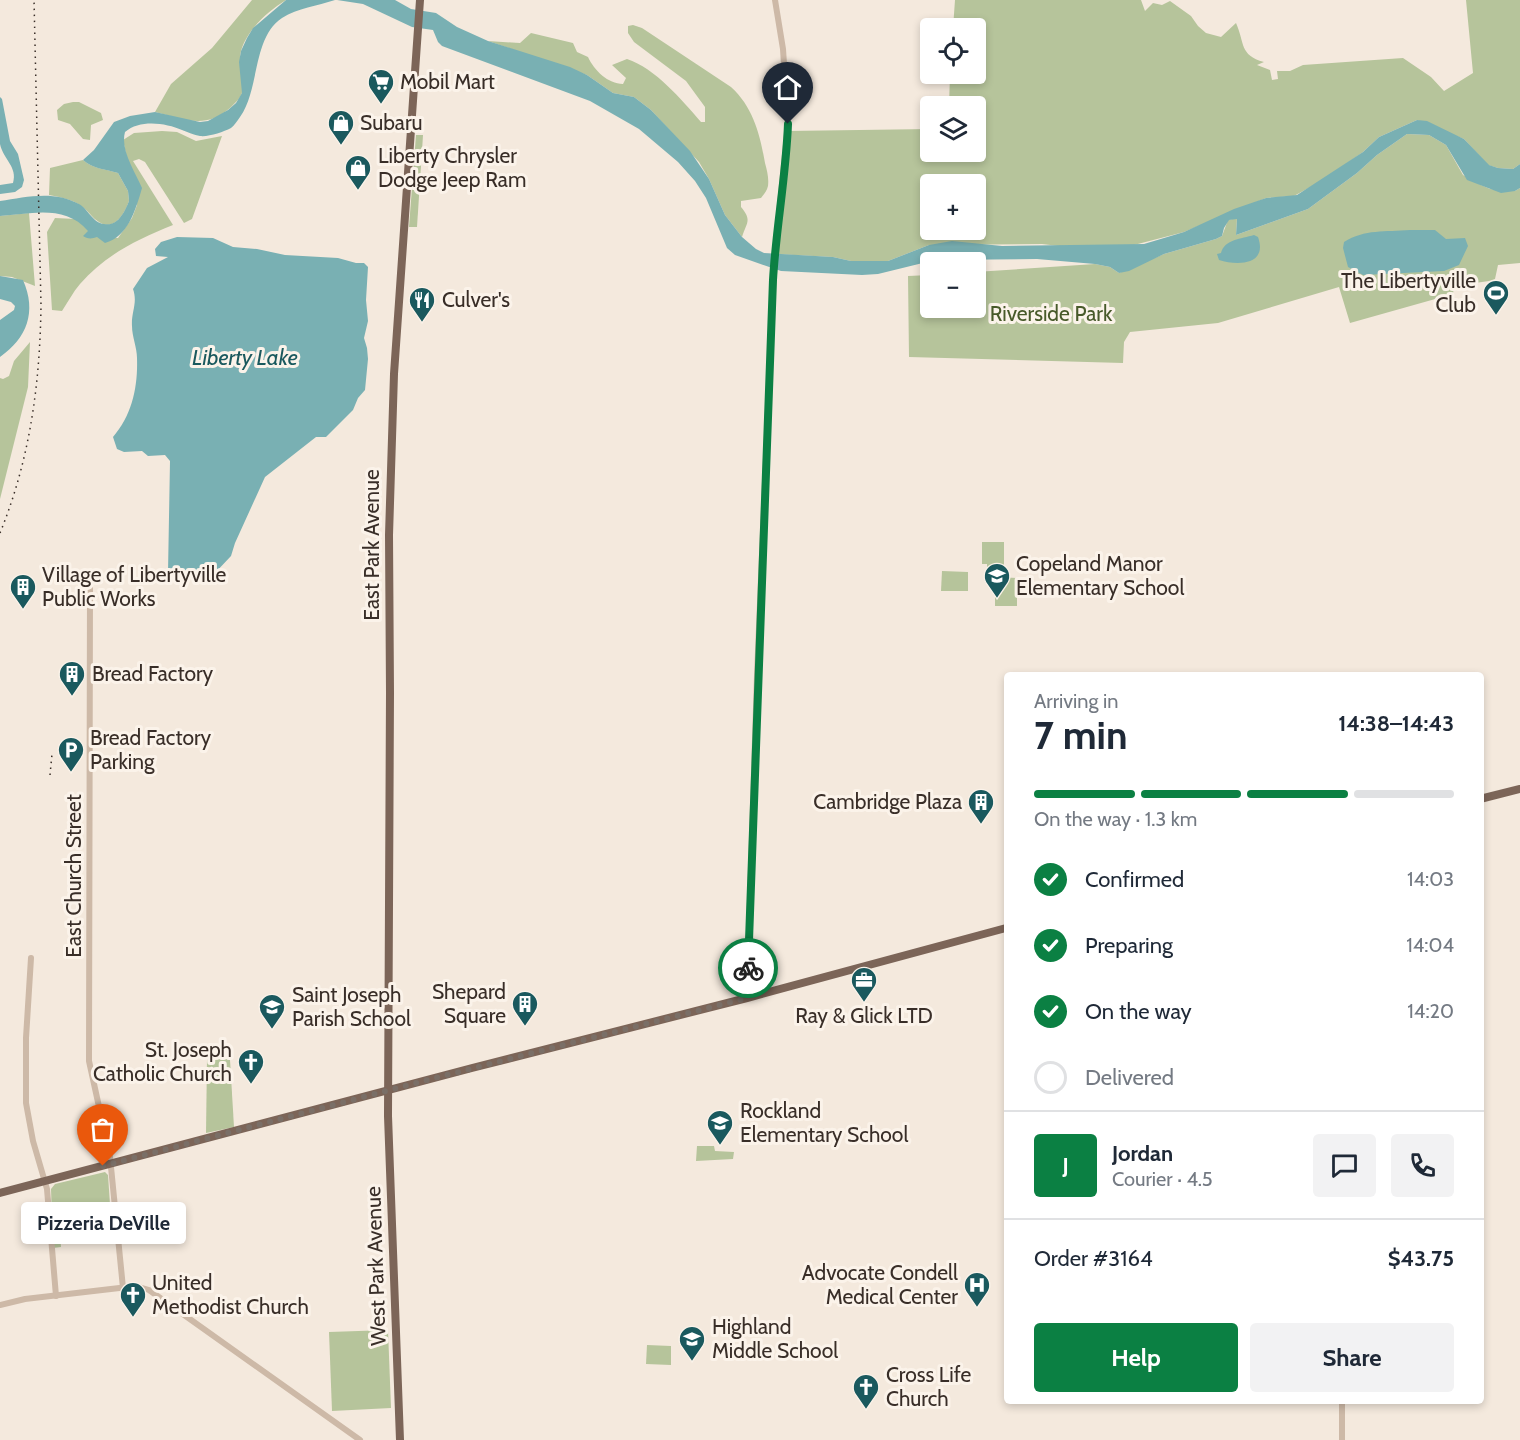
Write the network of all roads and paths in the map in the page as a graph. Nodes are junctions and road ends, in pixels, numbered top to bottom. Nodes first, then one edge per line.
1 (775, 0) edge
2 (420, 1) edge
3 (90, 586) dead end
4 (1520, 789) edge
5 (1484, 798) edge
6 (1004, 929) edge
7 (31, 958) dead end
8 (747, 998) junction
9 (388, 1090) junction
10 (110, 1164) junction
11 (44, 1181) junction
12 (0, 1193) edge
13 (123, 1288) junction
14 (56, 1296) junction
15 (0, 1305) edge
16 (1342, 1404) edge
17 (360, 1440) edge
18 (400, 1440) edge
19 (1342, 1440) edge

1 - 8 street
2 - 9 main road, East Park Avenue
3 - 10 street, East Church Street
4 - 5 main road
6 - 8 main road
7 - 11 street
8 - 9 main road
9 - 10 main road
9 - 18 main road, West Park Avenue
10 - 11 main road
10 - 13 street, East Church Street
11 - 12 main road
11 - 14 street
13 - 14 street
13 - 17 street
14 - 15 street
16 - 19 street

